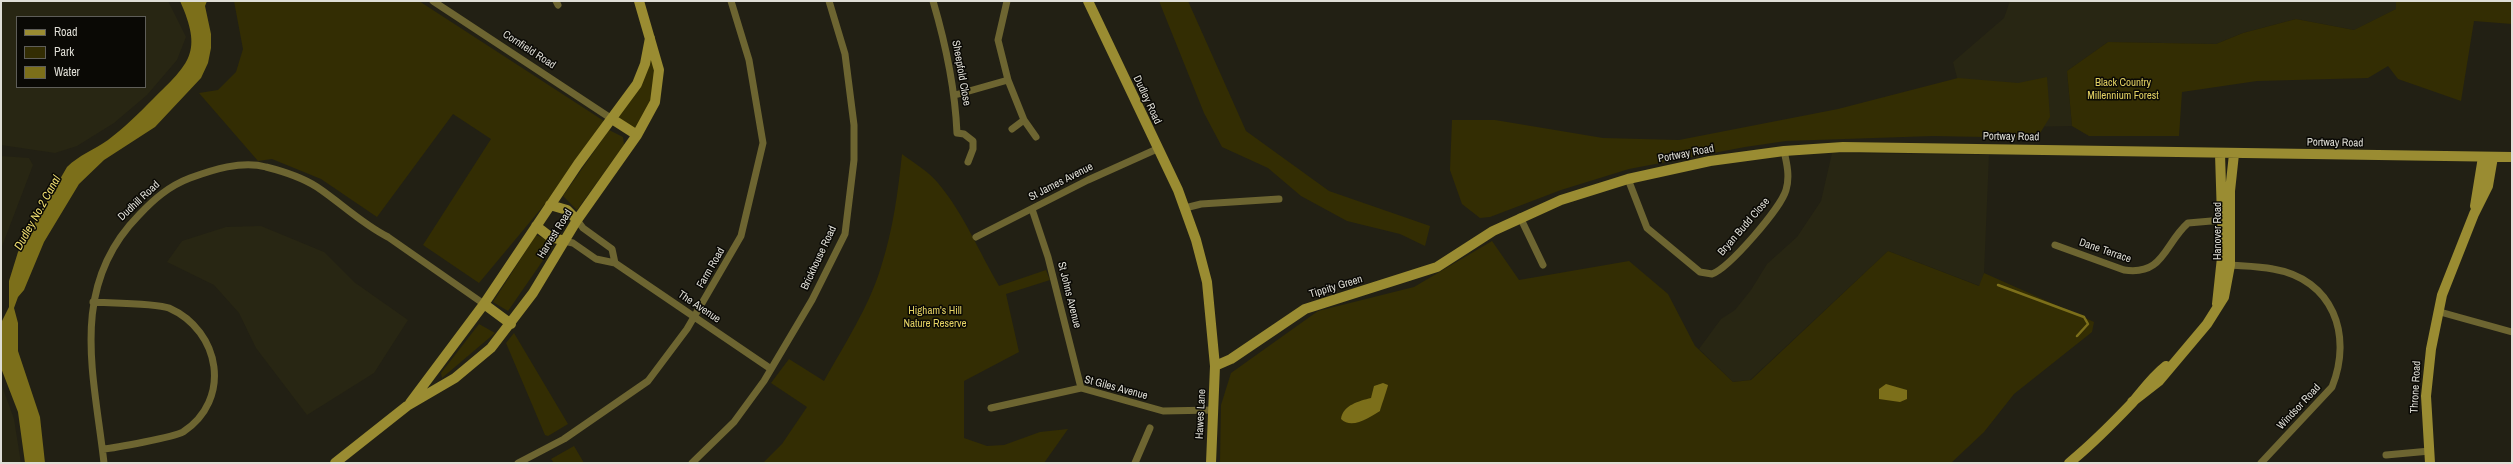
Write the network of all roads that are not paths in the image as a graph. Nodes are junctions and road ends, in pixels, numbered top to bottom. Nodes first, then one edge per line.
1 (434, 1) edge
2 (639, 1) edge
3 (731, 1) edge
4 (829, 1) edge
5 (933, 1) edge
6 (1007, 1) edge
7 (1088, 1) edge
8 (650, 35) junction
9 (1008, 80) junction
10 (955, 96) junction
11 (612, 119) junction
12 (1024, 120) junction
13 (1012, 129) dead end
14 (637, 135) junction
15 (1036, 137) dead end
16 (1157, 149) junction
17 (1784, 151) junction
18 (2220, 154) junction
19 (2234, 154) junction
20 (2488, 157) junction
21 (2512, 157) edge
22 (968, 162) dead end
23 (1628, 179) junction
24 (1280, 199) dead end
25 (550, 205) junction
26 (1185, 208) junction
27 (1032, 209) junction
28 (1520, 217) junction
29 (577, 220) junction
30 (2226, 220) junction
31 (536, 226) junction
32 (976, 236) dead end
33 (564, 241) junction
34 (1471, 243) joint
35 (2055, 245) dead end
36 (615, 263) junction
37 (1542, 265) dead end
38 (2226, 265) junction
39 (93, 302) junction
40 (484, 304) junction
41 (2440, 312) junction
42 (694, 316) junction
43 (511, 324) junction
44 (2512, 332) edge
45 (1215, 366) junction
46 (771, 369) junction
47 (1081, 388) junction
48 (407, 406) junction
49 (991, 408) dead end
50 (1214, 410) junction
51 (1150, 428) dead end
52 (103, 449) junction
53 (2430, 450) junction
54 (2081, 453) junction
55 (2386, 455) dead end
56 (104, 463) edge
57 (335, 463) edge
58 (518, 463) edge
59 (692, 463) edge
60 (1135, 463) edge
61 (1211, 463) edge
62 (2069, 463) edge
63 (2074, 463) edge
64 (2261, 463) edge
65 (2430, 463) edge

1 - 11 street, Cornfield Road
2 - 8 street, Harvest Road
3 - 42 street, Farm Road
4 - 46 street, Brickhouse Road
5 - 10 street, Sheepfold Close
6 - 9 street
7 - 16 street, Dudley Road
8 - 11 street, Harvest Road
8 - 14 street, Harvest Road
9 - 10 street
9 - 12 street
10 - 22 street, Sheepfold Close
11 - 14 street
11 - 25 street, Harvest Road
12 - 13 street
12 - 15 street
14 - 29 street, Harvest Road
16 - 26 street, Dudley Road
16 - 27 street, St James Avenue
17 - 18 street, Portway Road
17 - 23 street, Portway Road
17 - 23 street, Bryan Budd Close
18 - 19 street, Portway Road
18 - 30 street, Hanover Road
19 - 20 street, Portway Road
19 - 30 street, Hanover Road
20 - 21 street, Portway Road
20 - 41 street, Throne Road
23 - 28 street, Portway Road
24 - 26 street
25 - 29 street
25 - 31 street, Harvest Road
26 - 45 street, Dudley Road
27 - 32 street, St James Avenue
27 - 47 street, St Johns Avenue
28 - 34 street, Portway Road
28 - 37 street
29 - 33 street, Harvest Road
29 - 36 street
30 - 35 street, Dane Terrace
30 - 38 street, Hanover Road
31 - 33 street
31 - 40 street, Harvest Road
33 - 36 street, The Avenue
33 - 43 street, Harvest Road
34 - 45 street, Tippity Green
36 - 42 street, The Avenue
38 - 54 street, Hanover Road
38 - 64 street, Windsor Road
39 - 40 street, Dudhill Road
39 - 52 street, Dudhill Road
39 - 52 street
40 - 43 street
40 - 48 street, Harvest Road
41 - 44 street
41 - 53 street, Throne Road
42 - 46 street, The Avenue
42 - 58 street, Farm Road
43 - 48 street, Harvest Road
45 - 50 street, Hawes Lane
46 - 59 street, Brickhouse Road
47 - 49 street, St Giles Avenue
47 - 50 street, St Giles Avenue
48 - 57 street, Harvest Road
50 - 61 street, Hawes Lane
51 - 60 street
52 - 56 street, Dudhill Road
53 - 55 street
53 - 65 street, Throne Road
54 - 62 street, Hanover Road
54 - 63 street, Hanover Road

